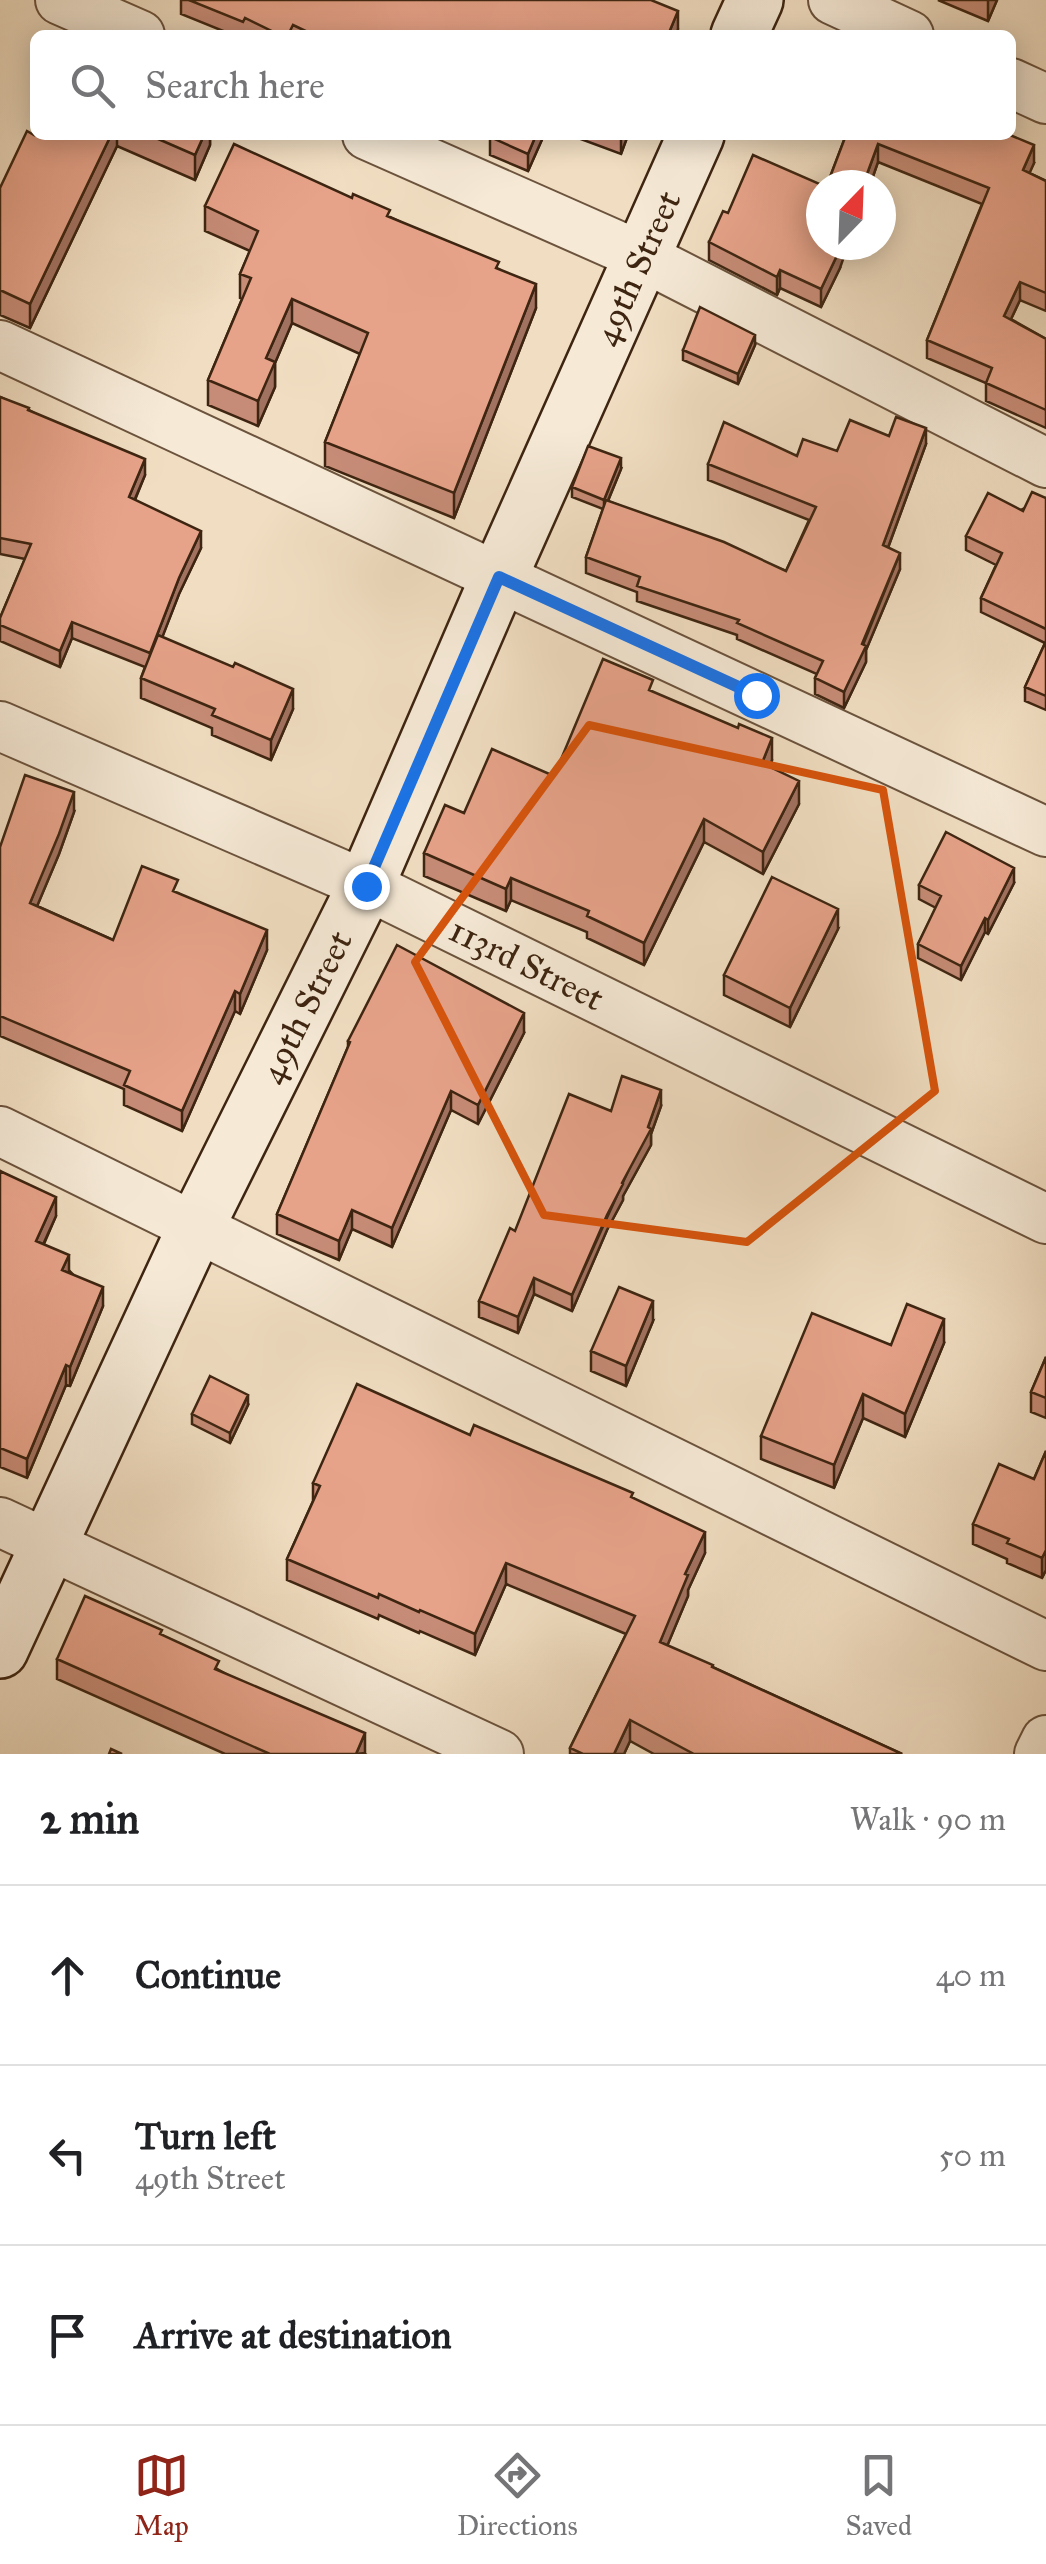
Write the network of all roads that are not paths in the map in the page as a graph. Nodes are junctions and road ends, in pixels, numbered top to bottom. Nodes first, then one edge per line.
1 (60, 0) edge
2 (755, 0) edge
3 (834, 0) edge
4 (129, 30) edge
5 (741, 30) edge
6 (898, 30) edge
7 (1016, 84) edge
8 (1046, 99) edge
9 (378, 140) edge
10 (694, 140) edge
11 (642, 256) junction
12 (0, 345) edge
13 (1046, 463) edge
14 (499, 577) junction
15 (0, 726) edge
16 (1046, 832) edge
17 (366, 886) junction
18 (0, 1131) edge
19 (1046, 1218) edge
20 (195, 1228) junction
21 (0, 1522) edge
22 (49, 1545) junction
23 (1046, 1646) edge
24 (0, 1650) edge
25 (1046, 1740) edge
26 (499, 1754) edge
27 (1039, 1754) edge

1 - 4 street
2 - 5 main road
3 - 6 street
7 - 8 street
9 - 11 street
10 - 11 main road, 49th Street
11 - 13 street
11 - 14 main road, 49th Street
12 - 14 street
14 - 16 street
14 - 17 main road, 49th Street
15 - 17 street, 113rd Street
17 - 19 street, 113rd Street
17 - 20 main road, 49th Street
18 - 20 street
20 - 22 main road, 49th Street
20 - 23 street
21 - 22 street
22 - 24 main road, 49th Street
22 - 26 street
25 - 27 street

